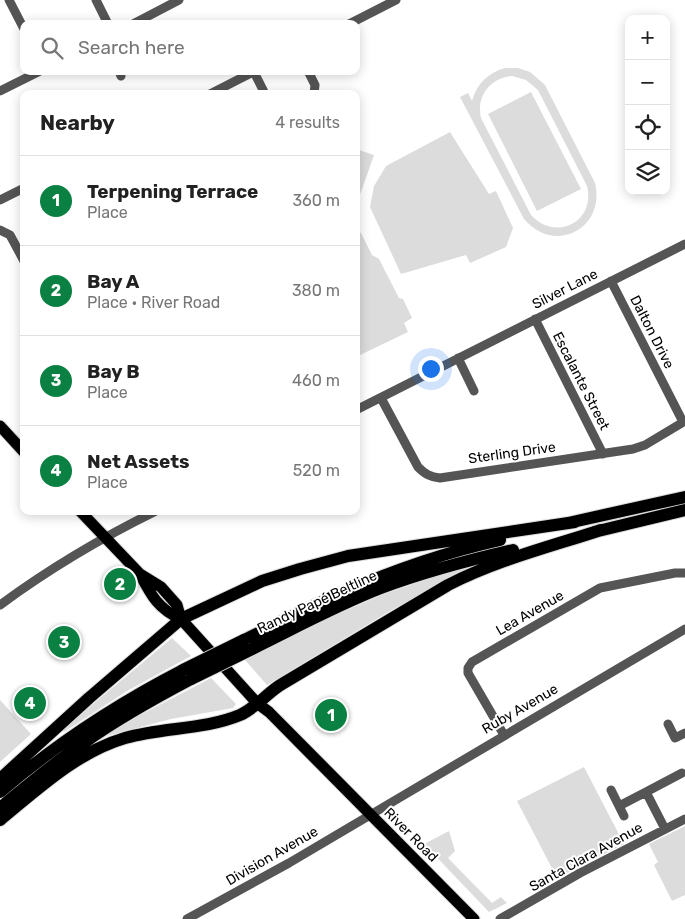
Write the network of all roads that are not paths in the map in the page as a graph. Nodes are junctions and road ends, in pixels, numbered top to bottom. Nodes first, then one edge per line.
1 (9, 0) edge
2 (96, 0) edge
3 (179, 0) edge
4 (396, 0) edge
5 (106, 20) edge
6 (141, 20) edge
7 (357, 20) edge
8 (20, 21) edge
9 (32, 75) edge
10 (246, 75) edge
11 (256, 75) edge
12 (310, 75) edge
13 (218, 90) edge
14 (263, 90) edge
15 (314, 90) edge
16 (0, 91) edge
17 (20, 190) edge
18 (0, 200) edge
19 (0, 230) edge
20 (685, 244) edge
21 (20, 254) edge
22 (611, 281) junction
23 (535, 320) junction
24 (458, 358) junction
25 (474, 391) dead end
26 (381, 398) junction
27 (360, 408) edge
28 (684, 422) edge
29 (0, 426) edge
30 (20, 448) edge
31 (603, 454) junction
32 (685, 496) edge
33 (685, 510) edge
34 (84, 515) edge
35 (148, 515) edge
36 (575, 522) junction
37 (601, 530) junction
38 (105, 537) junction
39 (685, 574) edge
40 (0, 605) edge
41 (180, 619) junction
42 (685, 629) edge
43 (248, 644) junction
44 (187, 674) junction
45 (257, 703) junction
46 (668, 724) dead end
47 (685, 733) edge
48 (504, 734) junction
49 (682, 773) dead end
50 (0, 779) edge
51 (611, 790) dead end
52 (0, 792) edge
53 (646, 792) junction
54 (619, 806) junction
55 (0, 808) edge
56 (370, 814) junction
57 (624, 816) dead end
58 (685, 819) edge
59 (0, 820) edge
60 (665, 829) junction
61 (188, 919) edge
62 (474, 919) edge
63 (500, 919) edge

1 - 8 street
2 - 5 street
3 - 6 street
4 - 7 street
9 - 16 street
10 - 13 street
11 - 14 street
12 - 15 street
17 - 18 street
19 - 21 street
20 - 22 street, Silver Lane
22 - 23 street, Silver Lane
22 - 28 street, Dalton Drive
23 - 24 street, Silver Lane
23 - 31 street, Escalante Street
24 - 25 street
24 - 26 street, Silver Lane
26 - 27 street, Silver Lane
26 - 31 street, Sterling Drive
28 - 31 street, Sterling Drive
29 - 30 main road
32 - 36 highway, Randy Papé Beltline
33 - 37 highway, Randy Papé Beltline
34 - 38 main road
35 - 38 street
36 - 41 highway
36 - 43 highway, Randy Papé Beltline
37 - 43 highway, Randy Papé Beltline
37 - 45 highway
38 - 40 street
38 - 41 main road
39 - 48 street, Lea Avenue
41 - 45 main road
41 - 50 highway
42 - 48 street, Ruby Avenue
43 - 44 highway, Randy Papé Beltline, bridge
44 - 52 highway, Randy Papé Beltline
44 - 55 highway, Randy Papé Beltline
45 - 56 main road, River Road
45 - 59 highway
46 - 47 street
48 - 56 street, Ruby Avenue
49 - 53 street
51 - 54 street
53 - 54 street
53 - 60 street
54 - 57 street
56 - 61 street, Division Avenue
56 - 62 main road, River Road
58 - 60 street, Santa Clara Avenue
60 - 63 street, Santa Clara Avenue

